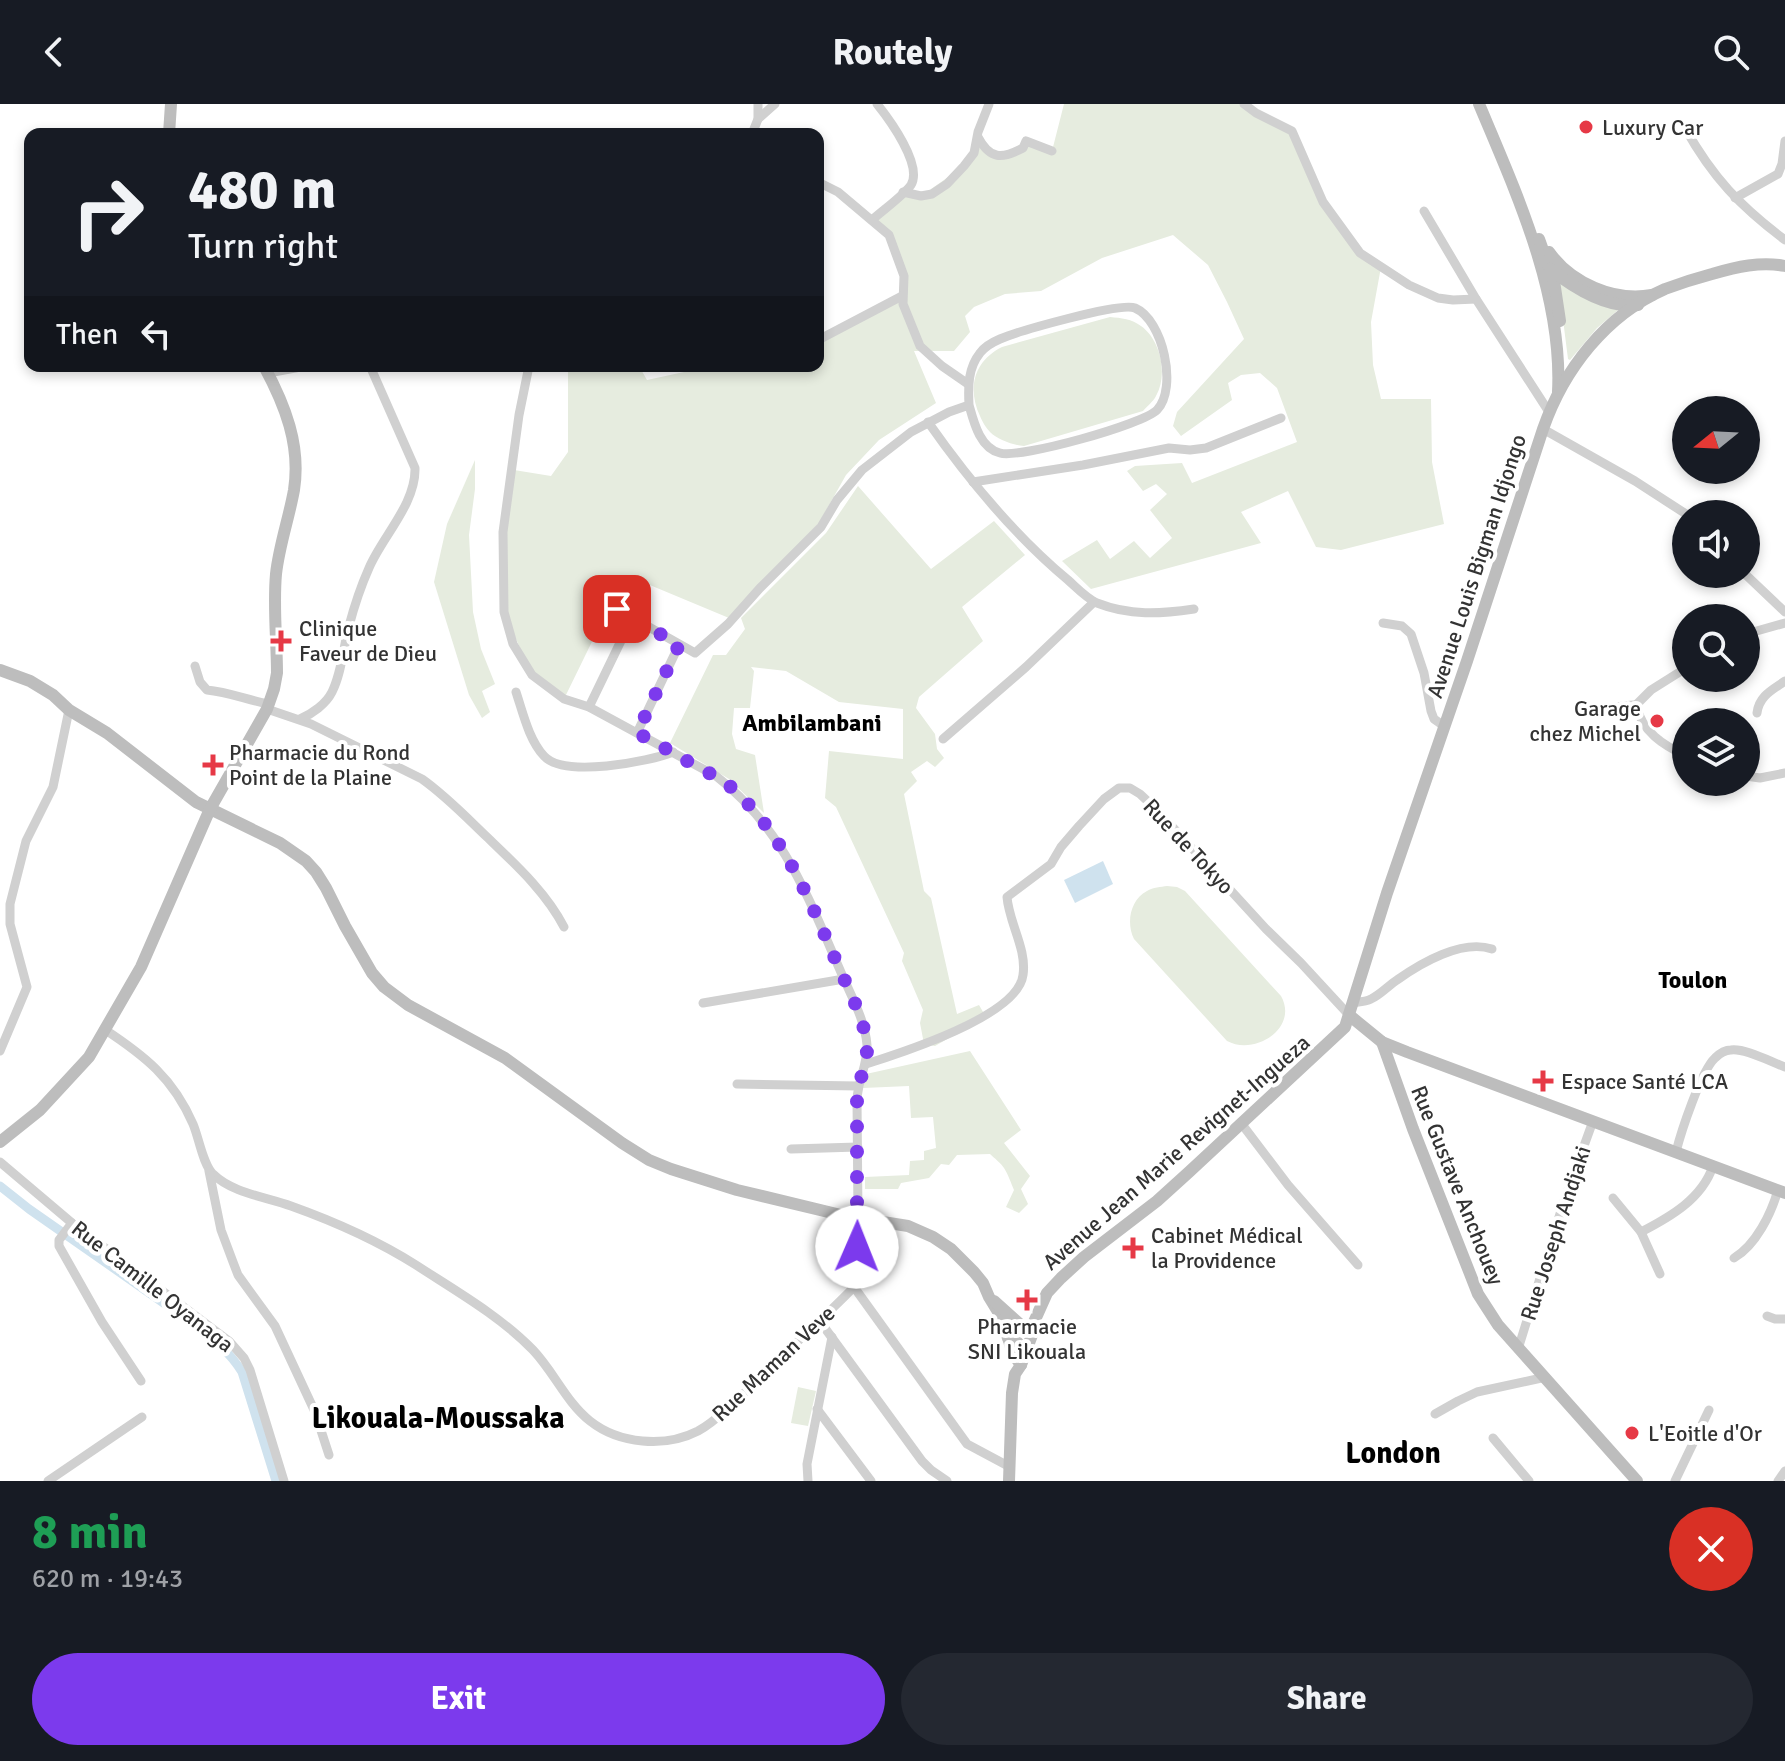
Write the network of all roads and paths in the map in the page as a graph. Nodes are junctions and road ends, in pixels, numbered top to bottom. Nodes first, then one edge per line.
1 (171, 104) edge
2 (758, 104) edge
3 (775, 104) edge
4 (877, 104) edge
5 (989, 104) edge
6 (1244, 104) edge
7 (1479, 104) edge
8 (758, 119) junction
9 (169, 128) edge
10 (754, 128) edge
11 (1685, 128) dead end
12 (978, 137) junction
13 (1785, 141) edge
14 (1052, 151) dead end
15 (824, 185) edge
16 (903, 192) junction
17 (1735, 198) junction
18 (1520, 203) junction
19 (1424, 211) dead end
20 (872, 220) junction
21 (1537, 235) junction
22 (1785, 240) edge
23 (1537, 255) junction
24 (1785, 266) edge
25 (1551, 271) junction
26 (1655, 295) junction
27 (902, 296) junction
28 (1476, 299) junction
29 (1639, 305) junction
30 (824, 337) edge
31 (267, 372) edge
32 (373, 372) edge
33 (528, 372) edge
34 (1566, 380) junction
35 (968, 384) junction
36 (1558, 393) junction
37 (969, 405) junction
38 (1549, 412) junction
39 (1281, 418) dead end
40 (928, 422) junction
41 (1543, 429) junction
42 (973, 482) junction
43 (1672, 505) edge
44 (1760, 588) edge
45 (1094, 602) junction
46 (617, 609) dead end
47 (1194, 609) dead end
48 (1785, 612) edge
49 (632, 618) junction
50 (1383, 623) dead end
51 (1785, 623) edge
52 (1760, 630) edge
53 (679, 645) junction
54 (195, 666) dead end
55 (0, 670) edge
56 (1672, 677) edge
57 (1785, 681) edge
58 (516, 692) dead end
59 (1636, 705) junction
60 (268, 707) junction
61 (589, 707) junction
62 (1758, 708) edge
63 (69, 710) junction
64 (1599, 710) dead end
65 (300, 719) junction
66 (1444, 726) junction
67 (637, 733) junction
68 (943, 739) dead end
69 (1672, 748) edge
70 (673, 752) junction
71 (1785, 773) edge
72 (1760, 778) edge
73 (210, 809) junction
74 (564, 927) dead end
75 (1492, 949) dead end
76 (844, 979) junction
77 (703, 1003) dead end
78 (1350, 1009) junction
79 (104, 1029) junction
80 (1382, 1042) junction
81 (0, 1051) edge
82 (866, 1064) junction
83 (1785, 1067) edge
84 (737, 1084) dead end
85 (858, 1086) junction
86 (1593, 1121) junction
87 (1241, 1123) junction
88 (0, 1142) edge
89 (858, 1147) junction
90 (791, 1149) dead end
91 (1676, 1152) junction
92 (0, 1162) edge
93 (1713, 1166) junction
94 (209, 1171) junction
95 (1782, 1191) edge
96 (1613, 1198) dead end
97 (858, 1218) junction
98 (67, 1229) junction
99 (1641, 1232) junction
100 (1734, 1258) dead end
101 (1358, 1265) dead end
102 (1660, 1274) dead end
103 (854, 1287) junction
104 (1003, 1314) junction
105 (1767, 1316) dead end
106 (1785, 1319) edge
107 (819, 1320) junction
108 (1033, 1329) junction
109 (832, 1337) junction
110 (1519, 1346) junction
111 (1025, 1352) junction
112 (1021, 1365) junction
113 (1546, 1377) junction
114 (141, 1381) dead end
115 (817, 1409) junction
116 (1709, 1410) dead end
117 (1435, 1414) dead end
118 (142, 1417) dead end
119 (1493, 1438) dead end
120 (329, 1455) dead end
121 (926, 1466) junction
122 (1010, 1467) junction
123 (1785, 1471) edge
124 (48, 1481) edge
125 (284, 1481) edge
126 (808, 1481) edge
127 (871, 1481) edge
128 (928, 1481) edge
129 (947, 1481) edge
130 (1009, 1481) edge
131 (1529, 1481) edge
132 (1637, 1481) edge
133 (1675, 1481) edge
134 (1778, 1481) edge

1 - 9 street
2 - 8 street
3 - 8 street
4 - 16 street
5 - 12 street
6 - 28 street
7 - 18 street
8 - 10 street
11 - 17 street
12 - 14 street
12 - 16 street
13 - 17 street
15 - 20 street
16 - 20 street
17 - 22 street
18 - 21 street
18 - 23 street
19 - 28 street
20 - 27 street
21 - 25 street
21 - 26 street
23 - 25 street
23 - 36 street
24 - 26 street, Avenue Louis Bigman Idjongo
25 - 29 street
25 - 34 street
26 - 29 street, Avenue Louis Bigman Idjongo
27 - 30 street
27 - 35 street
28 - 38 street
29 - 34 street, Avenue Louis Bigman Idjongo
31 - 60 street
32 - 65 street
33 - 61 street, Rue Maman Veve
34 - 36 street, Avenue Louis Bigman Idjongo
35 - 37 street
35 - 37 street
36 - 38 street, Avenue Louis Bigman Idjongo
37 - 40 street
38 - 41 street, Avenue Louis Bigman Idjongo
39 - 42 street
40 - 42 street
40 - 53 street
41 - 43 street
41 - 66 street, Avenue Louis Bigman Idjongo
42 - 45 street
44 - 48 street
45 - 47 street
45 - 68 street
46 - 49 street
49 - 53 street
49 - 61 street
50 - 66 street
51 - 52 street
53 - 67 street
54 - 60 street
55 - 63 street
56 - 59 street
57 - 62 street
58 - 70 street
59 - 64 street
59 - 69 street
60 - 65 street
60 - 73 street
61 - 67 street, Rue Maman Veve
63 - 73 street
63 - 81 street
65 - 74 street
66 - 78 street, Avenue Louis Bigman Idjongo
67 - 70 street, Rue Maman Veve
70 - 76 street, Rue Maman Veve
71 - 72 street
73 - 79 street
73 - 97 street
75 - 78 street
76 - 77 street
76 - 82 street, Rue Maman Veve
78 - 80 street
78 - 82 street, Rue de Tokyo
78 - 87 street, Avenue Jean Marie Revignet-Ingueza
79 - 88 street
79 - 94 street
80 - 86 street
80 - 110 street, Rue Gustave Anchouey
82 - 85 street, Rue Maman Veve
83 - 91 street
84 - 85 street
85 - 89 street, Rue Maman Veve
86 - 91 street
86 - 110 street, Rue Joseph Andjaki
87 - 101 street
87 - 108 street, Avenue Jean Marie Revignet-Ingueza
89 - 90 street
89 - 97 street, Rue Maman Veve
91 - 93 street
92 - 98 street, Rue Camille Oyanaga
93 - 95 street
93 - 99 street
94 - 107 street, Rue Maman Veve
94 - 120 street
95 - 100 street
96 - 99 street
97 - 103 street, Rue Maman Veve
97 - 104 street
98 - 114 street
98 - 125 street, Rue Camille Oyanaga
99 - 102 street
103 - 107 street, Rue Maman Veve
103 - 122 street
104 - 108 street
104 - 111 street
104 - 112 street
105 - 106 street
107 - 109 street
108 - 111 street, Avenue Jean Marie Revignet-Ingueza
109 - 115 street
109 - 121 street
110 - 113 street, Rue Gustave Anchouey
111 - 112 street, Avenue Jean Marie Revignet-Ingueza
112 - 122 street, Avenue Jean Marie Revignet-Ingueza
113 - 117 street
113 - 132 street, Rue Gustave Anchouey
115 - 126 street
115 - 127 street
116 - 133 street
118 - 124 street
119 - 131 street
121 - 128 street
121 - 129 street
122 - 130 street, Avenue Jean Marie Revignet-Ingueza
123 - 134 street

